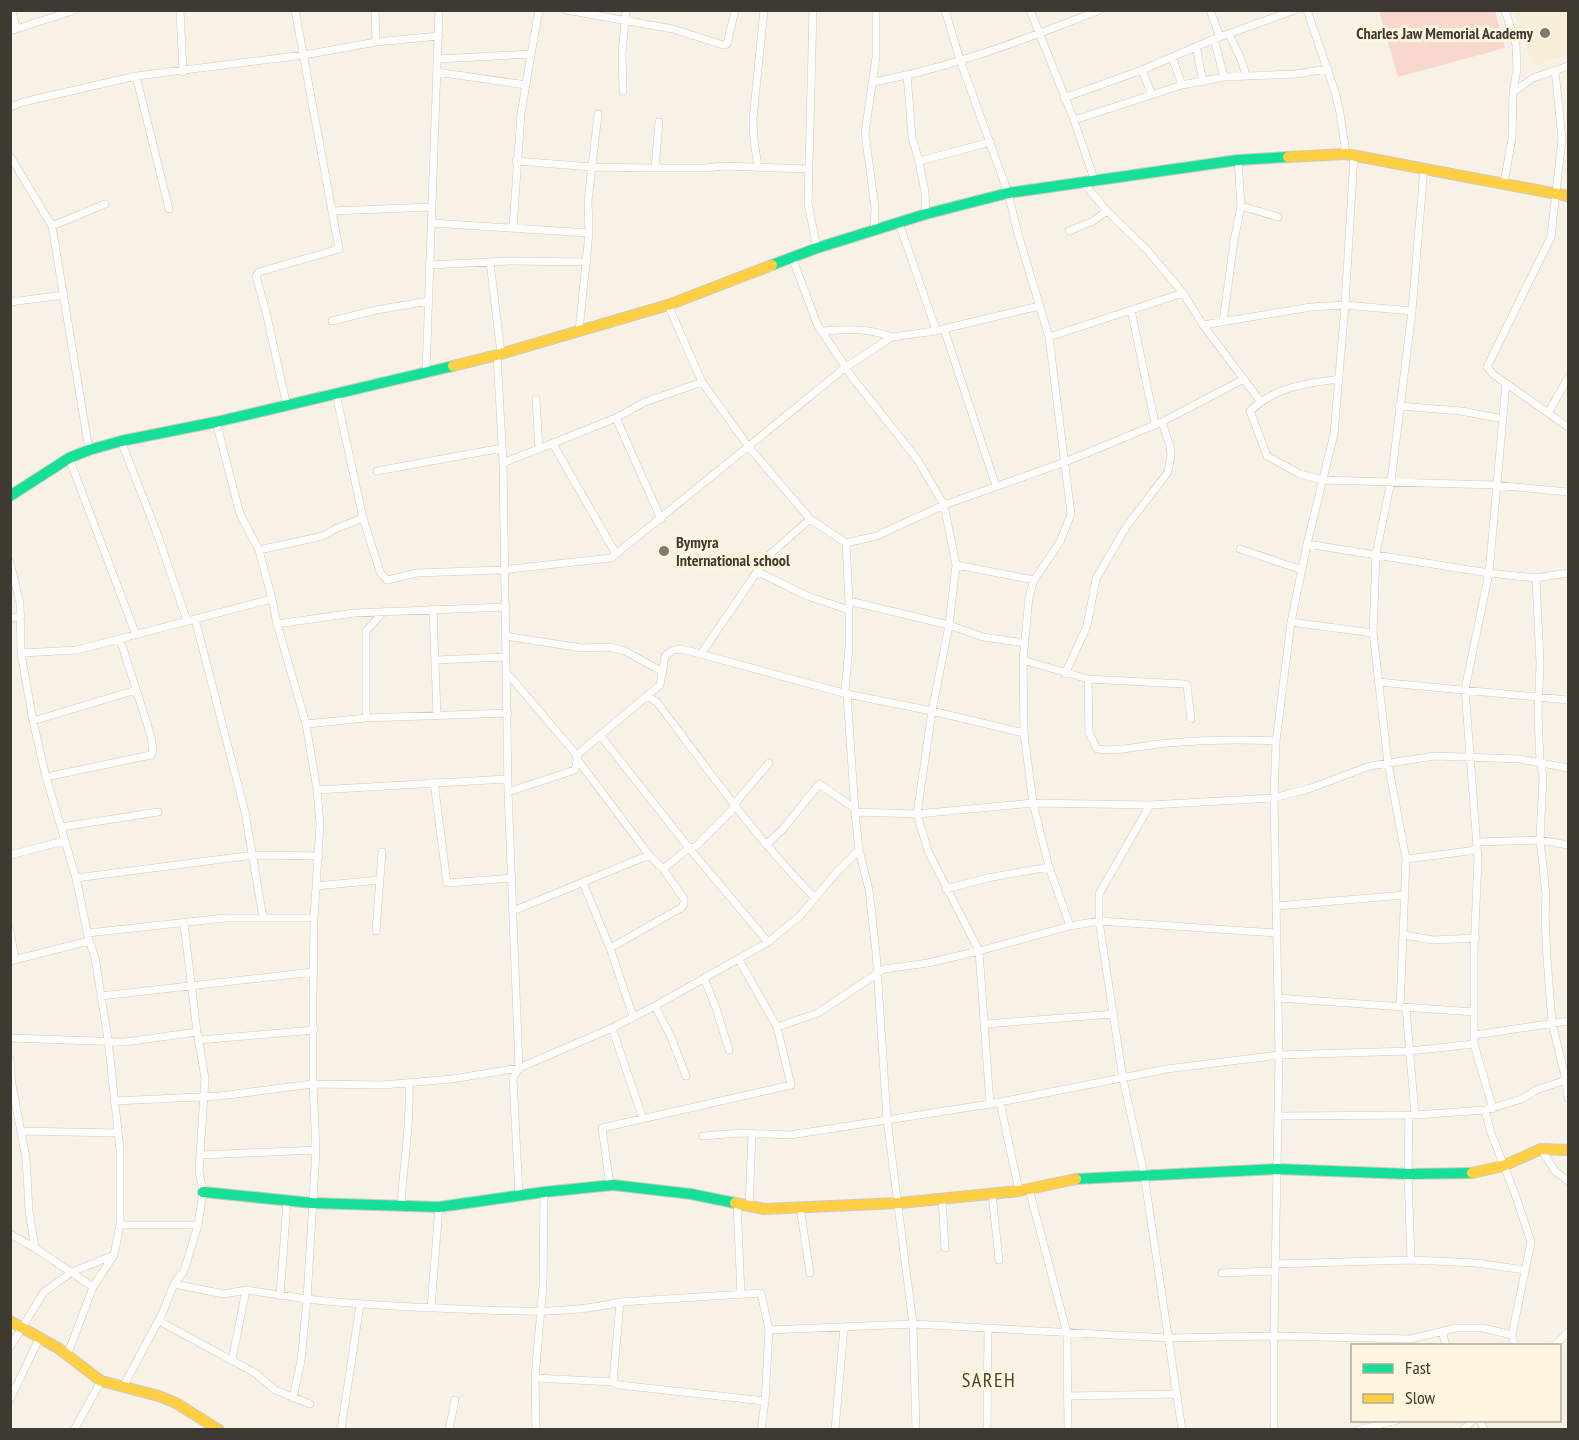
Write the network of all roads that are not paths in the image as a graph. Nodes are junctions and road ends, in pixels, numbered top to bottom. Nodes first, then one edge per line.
1 (12, 10) edge
2 (75, 10) edge
3 (180, 10) edge
4 (295, 10) edge
5 (375, 10) edge
6 (439, 10) edge
7 (539, 10) edge
8 (566, 10) edge
9 (626, 10) edge
10 (735, 10) edge
11 (764, 10) edge
12 (813, 10) edge
13 (876, 10) edge
14 (945, 10) edge
15 (1030, 10) edge
16 (1100, 10) edge
17 (1210, 10) edge
18 (1295, 10) edge
19 (1307, 10) edge
20 (1505, 10) edge
21 (624, 20) junction
22 (13, 30) edge
23 (1039, 34) junction
24 (1229, 34) junction
25 (439, 36) junction
26 (1217, 38) junction
27 (376, 42) junction
28 (1196, 46) junction
29 (531, 54) junction
30 (304, 55) junction
31 (1172, 57) junction
32 (438, 59) junction
33 (960, 60) junction
34 (1569, 66) edge
35 (1328, 69) junction
36 (1142, 70) junction
37 (1556, 70) junction
38 (183, 72) junction
39 (437, 72) junction
40 (907, 75) junction
41 (1246, 75) junction
42 (136, 76) junction
43 (1224, 77) junction
44 (873, 82) junction
45 (1203, 82) junction
46 (526, 85) junction
47 (1182, 85) junction
48 (623, 91) dead end
49 (1513, 92) junction
50 (1152, 95) junction
51 (1064, 98) junction
52 (11, 106) edge
53 (598, 114) dead end
54 (1074, 120) junction
55 (659, 122) dead end
56 (991, 142) junction
57 (1350, 155) junction
58 (10, 156) edge
59 (516, 160) junction
60 (1238, 160) junction
61 (919, 161) junction
62 (758, 166) junction
63 (592, 167) junction
64 (655, 168) junction
65 (1424, 168) junction
66 (808, 169) junction
67 (1088, 180) junction
68 (1504, 183) junction
69 (1008, 193) junction
70 (1556, 194) junction
71 (1569, 196) edge
72 (105, 204) dead end
73 (1241, 206) junction
74 (431, 207) junction
75 (169, 209) dead end
76 (332, 211) junction
77 (1107, 211) junction
78 (926, 214) junction
79 (1278, 217) dead end
80 (431, 223) junction
81 (899, 223) junction
82 (52, 226) junction
83 (513, 227) junction
84 (874, 230) junction
85 (1069, 231) dead end
86 (589, 233) junction
87 (817, 248) junction
88 (792, 257) junction
89 (490, 262) junction
90 (587, 262) junction
91 (429, 264) junction
92 (1183, 292) junction
93 (64, 295) junction
94 (429, 301) junction
95 (10, 302) edge
96 (668, 305) junction
97 (1346, 305) junction
98 (1039, 306) junction
99 (1131, 310) junction
100 (1412, 310) junction
101 (332, 321) dead end
102 (1223, 322) junction
103 (1203, 325) junction
104 (940, 329) junction
105 (579, 331) junction
106 (822, 332) junction
107 (892, 337) junction
108 (1049, 337) junction
109 (499, 355) junction
110 (846, 367) junction
111 (426, 372) junction
112 (1569, 378) edge
113 (1244, 379) junction
114 (1339, 380) junction
115 (702, 382) junction
116 (1506, 383) junction
117 (336, 394) junction
118 (536, 399) dead end
119 (1261, 402) junction
120 (287, 406) junction
121 (1399, 406) junction
122 (1548, 414) junction
123 (615, 418) junction
124 (1503, 419) junction
125 (216, 422) junction
126 (1159, 423) junction
127 (1569, 427) edge
128 (121, 441) junction
129 (553, 444) junction
130 (748, 446) junction
131 (502, 448) junction
132 (539, 449) junction
133 (89, 450) junction
134 (69, 458) junction
135 (1065, 462) junction
136 (503, 463) junction
137 (377, 471) dead end
138 (1322, 480) junction
139 (1391, 481) junction
140 (1496, 485) junction
141 (996, 486) junction
142 (1569, 492) edge
143 (10, 496) edge
144 (944, 505) junction
145 (363, 518) junction
146 (661, 519) junction
147 (810, 519) junction
148 (846, 543) junction
149 (1307, 544) junction
150 (1240, 549) dead end
151 (259, 550) junction
152 (616, 554) junction
153 (1376, 554) junction
154 (10, 562) edge
155 (956, 565) junction
156 (504, 570) junction
157 (1302, 570) junction
158 (758, 572) junction
159 (1489, 573) junction
160 (1569, 573) edge
161 (1536, 578) junction
162 (1034, 580) junction
163 (272, 599) junction
164 (849, 606) junction
165 (506, 607) junction
166 (434, 609) junction
167 (384, 611) junction
168 (21, 616) junction
169 (10, 618) edge
170 (195, 619) junction
171 (187, 621) junction
172 (1292, 622) junction
173 (277, 624) junction
174 (949, 625) junction
175 (1373, 633) junction
176 (136, 635) junction
177 (505, 636) junction
178 (120, 639) junction
179 (1025, 643) junction
180 (21, 653) junction
181 (701, 654) junction
182 (506, 657) junction
183 (435, 660) junction
184 (1023, 660) junction
185 (663, 672) junction
186 (507, 673) junction
187 (1065, 674) junction
188 (1088, 679) junction
189 (1378, 682) junction
190 (1465, 689) junction
191 (136, 690) junction
192 (847, 694) junction
193 (647, 696) junction
194 (1539, 696) junction
195 (1569, 700) edge
196 (932, 711) junction
197 (508, 713) junction
198 (437, 715) junction
199 (366, 718) junction
200 (1191, 719) dead end
201 (33, 721) junction
202 (306, 724) junction
203 (1024, 733) junction
204 (600, 735) junction
205 (1276, 741) junction
206 (1470, 757) junction
207 (577, 759) junction
208 (1540, 761) junction
209 (769, 763) dead end
210 (1388, 763) junction
211 (1569, 768) edge
212 (46, 777) junction
213 (507, 779) junction
214 (434, 782) junction
215 (317, 789) junction
216 (508, 792) junction
217 (1274, 798) junction
218 (1032, 803) junction
219 (1150, 805) junction
220 (736, 806) junction
221 (158, 812) dead end
222 (855, 812) junction
223 (917, 814) junction
224 (61, 826) junction
225 (1540, 840) junction
226 (64, 841) junction
227 (1476, 842) junction
228 (767, 844) junction
229 (1569, 845) edge
230 (689, 848) junction
231 (859, 850) junction
232 (1477, 850) junction
233 (382, 852) dead end
234 (10, 855) edge
235 (254, 855) junction
236 (649, 855) junction
237 (319, 856) junction
238 (1406, 859) junction
239 (1049, 867) junction
240 (663, 869) junction
241 (76, 878) junction
242 (512, 878) junction
243 (380, 880) junction
244 (583, 883) junction
245 (316, 886) junction
246 (946, 889) junction
247 (1405, 895) junction
248 (815, 898) junction
249 (1276, 906) junction
250 (513, 911) junction
251 (263, 918) junction
252 (314, 918) junction
253 (1099, 921) junction
254 (184, 924) junction
255 (1070, 926) junction
256 (10, 930) edge
257 (376, 931) dead end
258 (1276, 933) junction
259 (1404, 935) junction
260 (88, 937) junction
261 (1476, 938) junction
262 (768, 942) junction
263 (610, 948) junction
264 (979, 951) junction
265 (739, 960) junction
266 (13, 961) edge
267 (314, 972) junction
268 (877, 974) junction
269 (704, 978) junction
270 (193, 986) junction
271 (101, 996) junction
272 (1278, 998) junction
273 (655, 1006) junction
274 (1403, 1008) junction
275 (1474, 1012) junction
276 (1114, 1014) junction
277 (633, 1016) junction
278 (1569, 1021) edge
279 (1552, 1023) junction
280 (985, 1024) junction
281 (777, 1027) junction
282 (612, 1028) junction
283 (314, 1030) junction
284 (197, 1032) junction
285 (1475, 1035) junction
286 (10, 1038) edge
287 (108, 1040) junction
288 (200, 1040) junction
289 (1474, 1044) junction
290 (729, 1050) dead end
291 (1410, 1051) junction
292 (1279, 1055) junction
293 (10, 1060) edge
294 (519, 1068) junction
295 (686, 1077) dead end
296 (1123, 1079) junction
297 (1566, 1080) junction
298 (409, 1083) junction
299 (313, 1084) junction
300 (205, 1097) junction
301 (1569, 1098) edge
302 (114, 1101) junction
303 (1000, 1102) junction
304 (990, 1104) junction
305 (1494, 1109) junction
306 (1485, 1110) junction
307 (1412, 1115) junction
308 (1278, 1116) junction
309 (644, 1119) junction
310 (887, 1119) junction
311 (21, 1131) junction
312 (117, 1133) junction
313 (752, 1133) junction
314 (703, 1136) dead end
315 (316, 1149) junction
316 (1541, 1149) junction
317 (1569, 1150) edge
318 (201, 1155) junction
319 (1503, 1166) junction
320 (1277, 1169) junction
321 (1144, 1174) junction
322 (1408, 1174) junction
323 (1569, 1181) edge
324 (610, 1186) junction
325 (1024, 1190) junction
326 (203, 1192) junction
327 (544, 1192) junction
328 (992, 1194) junction
329 (519, 1196) junction
330 (942, 1199) junction
331 (287, 1201) junction
332 (312, 1203) junction
333 (899, 1203) junction
334 (737, 1204) junction
335 (749, 1206) junction
336 (401, 1207) junction
337 (439, 1207) junction
338 (800, 1207) junction
339 (120, 1225) junction
340 (198, 1225) junction
341 (10, 1234) edge
342 (35, 1248) junction
343 (945, 1248) dead end
344 (114, 1255) junction
345 (999, 1260) dead end
346 (1411, 1260) junction
347 (61, 1265) junction
348 (1275, 1267) junction
349 (1525, 1270) junction
350 (72, 1272) junction
351 (1222, 1272) dead end
352 (810, 1274) dead end
353 (63, 1279) junction
354 (174, 1284) junction
355 (93, 1287) junction
356 (246, 1290) junction
357 (741, 1294) junction
358 (280, 1296) junction
359 (307, 1299) junction
360 (620, 1302) junction
361 (360, 1305) junction
362 (430, 1308) junction
363 (541, 1312) junction
364 (10, 1321) edge
365 (159, 1321) junction
366 (913, 1324) junction
367 (21, 1326) junction
368 (844, 1327) junction
369 (988, 1329) junction
370 (769, 1330) junction
371 (1442, 1332) junction
372 (1569, 1332) edge
373 (1067, 1333) junction
374 (1512, 1335) junction
375 (1274, 1336) junction
376 (40, 1337) junction
377 (1169, 1338) junction
378 (1445, 1344) edge
379 (1514, 1344) edge
380 (1556, 1344) edge
381 (10, 1347) edge
382 (67, 1356) junction
383 (232, 1360) junction
384 (535, 1378) junction
385 (101, 1381) junction
386 (613, 1382) junction
387 (123, 1387) junction
388 (1176, 1394) junction
389 (1068, 1396) junction
390 (293, 1398) junction
391 (10, 1399) edge
392 (455, 1400) dead end
393 (765, 1401) junction
394 (309, 1404) dead end
395 (1389, 1426) edge
396 (74, 1430) edge
397 (219, 1430) edge
398 (341, 1430) edge
399 (449, 1430) edge
400 (536, 1430) edge
401 (761, 1430) edge
402 (835, 1430) edge
403 (916, 1430) edge
404 (987, 1430) edge
405 (1068, 1430) edge
406 (1182, 1430) edge
407 (1274, 1430) edge
408 (1359, 1430) edge

1 - 22 street
2 - 22 street
3 - 38 street
4 - 30 street
5 - 27 street
6 - 25 street
7 - 29 street
8 - 21 street
9 - 21 street
10 - 21 street
11 - 62 street
12 - 66 street
13 - 44 street
14 - 33 street
15 - 23 street
16 - 23 street
17 - 26 street
18 - 24 street
19 - 35 street
20 - 49 street
21 - 48 street
23 - 33 street
23 - 51 street
24 - 26 street
24 - 41 street
25 - 27 street
25 - 32 street
26 - 28 street
26 - 43 street
27 - 30 street
28 - 31 street
28 - 45 street
29 - 32 street
29 - 46 street
30 - 38 street
30 - 76 street
31 - 36 street
31 - 47 street
32 - 39 street
33 - 40 street
33 - 56 street
34 - 37 street
35 - 41 street
35 - 57 street
36 - 50 street
36 - 51 street
37 - 49 street
37 - 70 street
38 - 42 street
39 - 46 street
39 - 74 street
40 - 44 street
40 - 61 street
41 - 43 street
42 - 52 street
42 - 75 street
43 - 45 street
44 - 84 street
45 - 47 street
46 - 59 street
47 - 50 street
49 - 68 street
50 - 54 street
51 - 54 street
53 - 63 street
54 - 67 street
55 - 64 street
56 - 61 street
56 - 69 street
57 - 60 street
57 - 65 street
57 - 97 street
58 - 82 street
59 - 63 street
59 - 83 street
60 - 67 street
60 - 73 street
61 - 78 street
62 - 64 street
62 - 66 street
63 - 64 street
63 - 86 street
65 - 68 street
65 - 100 street
66 - 87 street
67 - 69 street
67 - 77 street
68 - 70 street
69 - 78 street
69 - 98 street
70 - 71 street
70 - 116 street
72 - 82 street
73 - 79 street
73 - 102 street
74 - 76 street
74 - 80 street
76 - 120 street
77 - 85 street
77 - 92 street
78 - 81 street
80 - 83 street
80 - 91 street
81 - 84 street
81 - 104 street
82 - 93 street
83 - 86 street
84 - 87 street
86 - 90 street
87 - 88 street
88 - 96 street
88 - 106 street
89 - 90 street
89 - 91 street
89 - 109 street
90 - 105 street
91 - 94 street
92 - 99 street
92 - 103 street
93 - 95 street
93 - 133 street
94 - 101 street
94 - 111 street
96 - 105 street
96 - 115 street
97 - 100 street
97 - 102 street
97 - 114 street
98 - 104 street
98 - 108 street
99 - 108 street
99 - 126 street
100 - 121 street
102 - 103 street
103 - 113 street
104 - 107 street
104 - 141 street
105 - 109 street
106 - 107 street
106 - 110 street
107 - 110 street
108 - 135 street
109 - 111 street
109 - 131 street
110 - 130 street
110 - 144 street
111 - 117 street
112 - 122 street
113 - 119 street
113 - 126 street
114 - 119 street
114 - 138 street
115 - 123 street
115 - 130 street
116 - 122 street
116 - 124 street
117 - 120 street
117 - 145 street
118 - 132 street
119 - 138 street
120 - 125 street
121 - 124 street
121 - 139 street
122 - 127 street
123 - 129 street
123 - 146 street
124 - 140 street
125 - 128 street
125 - 151 street
126 - 135 street
126 - 187 street
128 - 133 street
128 - 171 street
129 - 132 street
129 - 152 street
130 - 146 street
130 - 147 street
131 - 136 street
131 - 137 street
132 - 136 street
133 - 134 street
134 - 143 street
134 - 176 street
135 - 141 street
135 - 162 street
136 - 156 street
138 - 139 street
138 - 149 street
139 - 140 street
139 - 153 street
140 - 142 street
140 - 159 street
141 - 144 street
144 - 148 street
144 - 155 street
145 - 151 street
145 - 156 street
146 - 152 street
147 - 148 street
147 - 158 street
148 - 164 street
149 - 153 street
149 - 157 street
150 - 157 street
151 - 163 street
152 - 156 street
153 - 159 street
153 - 175 street
154 - 168 street
155 - 162 street
155 - 174 street
156 - 165 street
157 - 172 street
158 - 164 street
158 - 181 street
159 - 161 street
159 - 190 street
160 - 161 street
161 - 194 street
162 - 179 street
163 - 170 street
163 - 173 street
164 - 174 street
164 - 192 street
165 - 166 street
165 - 177 street
166 - 167 street
166 - 183 street
167 - 173 street
167 - 199 street
168 - 169 street
168 - 180 street
170 - 171 street
170 - 235 street
171 - 176 street
172 - 175 street
172 - 205 street
173 - 202 street
174 - 179 street
174 - 196 street
175 - 189 street
176 - 178 street
177 - 182 street
177 - 185 street
178 - 180 street
178 - 191 street
179 - 184 street
180 - 201 street
181 - 185 street
181 - 192 street
182 - 183 street
182 - 186 street
183 - 198 street
184 - 187 street
184 - 203 street
185 - 193 street
186 - 197 street
186 - 207 street
187 - 188 street
188 - 200 street
188 - 205 street
189 - 190 street
189 - 210 street
190 - 194 street
190 - 206 street
191 - 201 street
191 - 212 street
192 - 196 street
192 - 222 street
193 - 204 street
193 - 220 street
194 - 195 street
194 - 208 street
196 - 203 street
196 - 223 street
197 - 198 street
197 - 213 street
198 - 199 street
199 - 202 street
201 - 212 street
202 - 215 street
203 - 218 street
204 - 207 street
204 - 230 street
205 - 217 street
206 - 208 street
206 - 210 street
206 - 227 street
207 - 216 street
207 - 236 street
208 - 211 street
208 - 225 street
209 - 220 street
210 - 217 street
210 - 238 street
212 - 224 street
213 - 214 street
213 - 216 street
214 - 215 street
214 - 242 street
215 - 237 street
216 - 242 street
217 - 219 street
217 - 249 street
218 - 219 street
218 - 223 street
218 - 239 street
219 - 253 street
220 - 228 street
220 - 230 street
221 - 224 street
222 - 223 street
222 - 228 street
222 - 231 street
223 - 246 street
224 - 226 street
225 - 227 street
225 - 229 street
225 - 279 street
226 - 234 street
226 - 241 street
227 - 232 street
228 - 248 street
230 - 240 street
230 - 262 street
231 - 248 street
231 - 268 street
232 - 238 street
232 - 261 street
233 - 243 street
235 - 237 street
235 - 241 street
235 - 251 street
236 - 240 street
236 - 244 street
237 - 245 street
238 - 247 street
239 - 246 street
239 - 255 street
240 - 263 street
241 - 260 street
242 - 250 street
243 - 245 street
243 - 257 street
244 - 250 street
244 - 263 street
245 - 252 street
246 - 264 street
247 - 249 street
247 - 259 street
248 - 262 street
249 - 258 street
250 - 294 street
251 - 252 street
251 - 254 street
252 - 267 street
253 - 255 street
253 - 258 street
253 - 276 street
254 - 260 street
254 - 270 street
255 - 264 street
256 - 266 street
258 - 272 street
259 - 261 street
259 - 274 street
260 - 266 street
260 - 271 street
261 - 275 street
262 - 265 street
263 - 277 street
264 - 268 street
264 - 280 street
265 - 269 street
265 - 281 street
267 - 270 street
267 - 283 street
268 - 281 street
268 - 310 street
269 - 273 street
269 - 290 street
270 - 271 street
270 - 284 street
271 - 287 street
272 - 274 street
272 - 292 street
273 - 277 street
273 - 295 street
274 - 275 street
274 - 291 street
275 - 285 street
276 - 280 street
276 - 296 street
277 - 282 street
278 - 279 street
279 - 285 street
279 - 297 street
280 - 304 street
281 - 309 street
282 - 294 street
282 - 309 street
283 - 288 street
283 - 299 street
284 - 287 street
284 - 288 street
285 - 289 street
286 - 287 street
287 - 302 street
288 - 300 street
289 - 291 street
289 - 305 street
291 - 292 street
291 - 307 street
292 - 296 street
292 - 308 street
293 - 311 street
294 - 298 street
294 - 329 street
296 - 303 street
296 - 321 street
297 - 301 street
297 - 305 street
298 - 299 street
298 - 336 street
299 - 300 street
299 - 315 street
300 - 302 street
300 - 318 street
302 - 312 street
303 - 304 street
303 - 325 street
304 - 310 street
305 - 306 street
306 - 307 street
306 - 319 street
307 - 308 street
307 - 322 street
308 - 320 street
309 - 324 street
310 - 313 street
310 - 333 street
311 - 312 street
311 - 342 street
312 - 339 street
313 - 314 street
313 - 335 street
315 - 318 street
315 - 332 street
316 - 317 street
316 - 319 street
316 - 323 street
318 - 326 street
319 - 322 street
319 - 349 street
320 - 321 street
320 - 322 street
320 - 348 street
321 - 325 street
321 - 377 street
322 - 346 street
324 - 327 street
324 - 334 street
325 - 328 street
325 - 373 street
326 - 331 street
326 - 340 street
327 - 329 street
327 - 363 street
328 - 330 street
328 - 345 street
329 - 337 street
330 - 333 street
330 - 343 street
331 - 332 street
331 - 358 street
332 - 336 street
332 - 359 street
333 - 338 street
333 - 366 street
334 - 335 street
334 - 357 street
335 - 338 street
336 - 337 street
337 - 362 street
338 - 352 street
339 - 340 street
339 - 344 street
340 - 354 street
341 - 342 street
342 - 347 street
344 - 350 street
344 - 355 street
346 - 348 street
346 - 349 street
347 - 350 street
347 - 353 street
348 - 351 street
348 - 375 street
349 - 374 street
350 - 353 street
350 - 355 street
353 - 367 street
354 - 356 street
354 - 365 street
355 - 382 street
356 - 358 street
356 - 383 street
357 - 360 street
357 - 370 street
358 - 359 street
359 - 361 street
359 - 390 street
360 - 363 street
360 - 386 street
361 - 362 street
361 - 398 street
362 - 363 street
363 - 384 street
364 - 367 street
365 - 383 street
365 - 387 street
366 - 368 street
366 - 369 street
366 - 403 street
367 - 376 street
367 - 381 street
368 - 370 street
368 - 402 street
369 - 373 street
369 - 404 street
370 - 393 street
371 - 374 street
371 - 375 street
371 - 378 street
372 - 380 street
373 - 377 street
373 - 389 street
374 - 379 street
375 - 377 street
375 - 407 street
376 - 382 street
376 - 391 street
377 - 388 street
382 - 385 street
383 - 390 street
384 - 386 street
384 - 400 street
385 - 387 street
385 - 396 street
386 - 393 street
387 - 397 street
388 - 389 street
388 - 406 street
389 - 405 street
390 - 394 street
392 - 399 street
393 - 401 street
395 - 408 street

